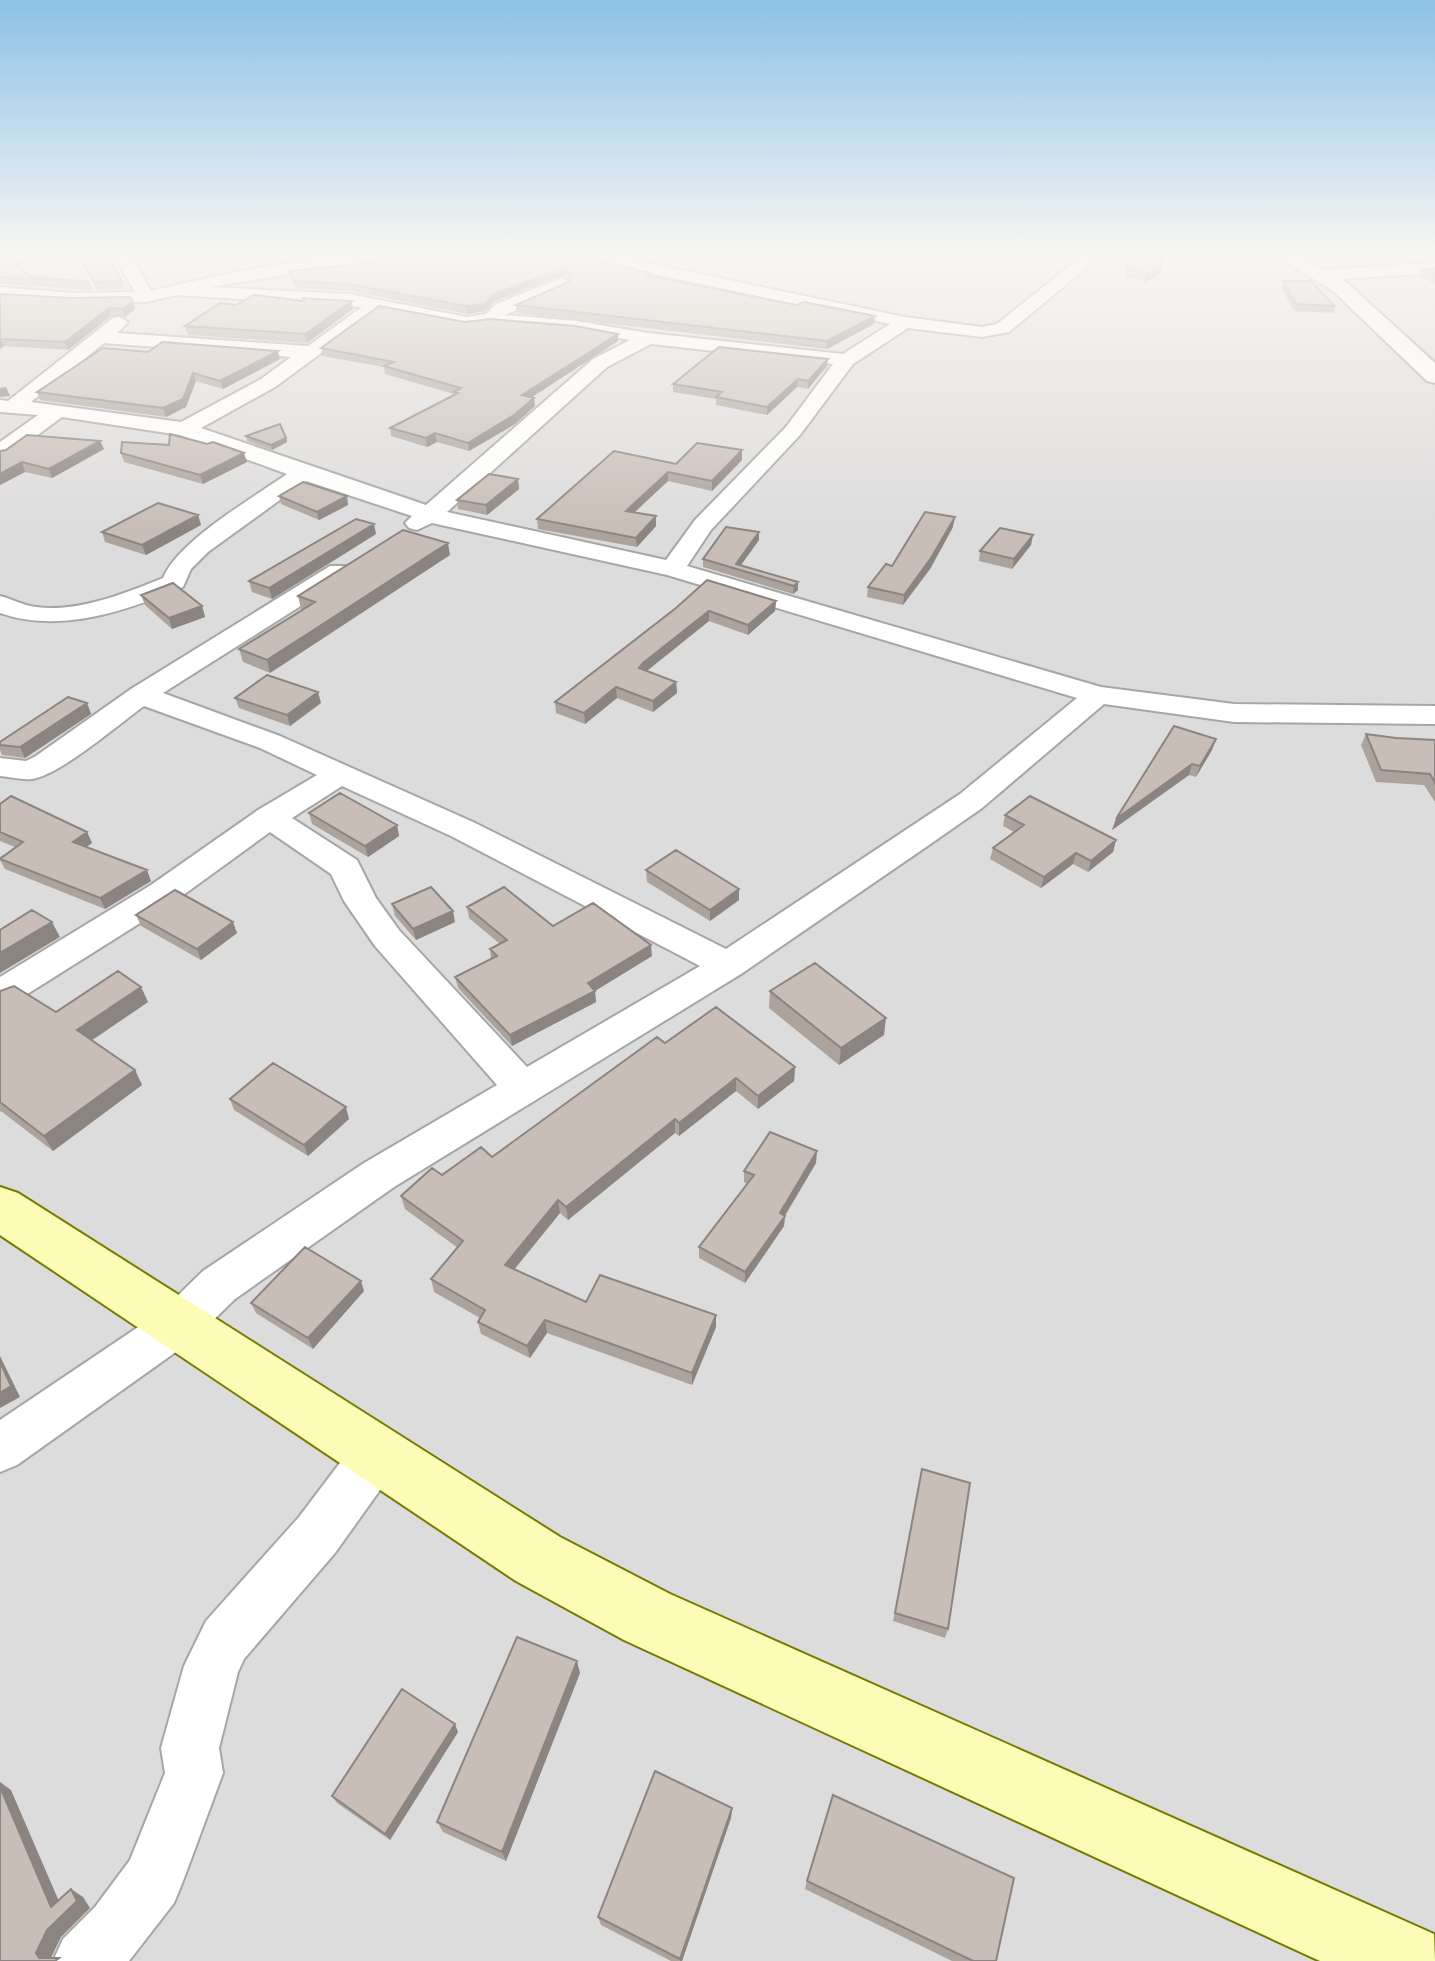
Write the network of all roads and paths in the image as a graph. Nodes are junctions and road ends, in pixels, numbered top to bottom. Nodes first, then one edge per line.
1 (86, 349) edge
2 (249, 349) edge
3 (318, 349) edge
4 (625, 349) edge
5 (743, 349) edge
6 (864, 349) edge
7 (1406, 349) edge
8 (315, 351) junction
9 (846, 360) junction
10 (1435, 376) edge
11 (7, 406) edge
12 (58, 410) junction
13 (184, 429) junction
14 (0, 452) edge
15 (303, 473) junction
16 (431, 514) junction
17 (394, 537) edge
18 (357, 560) edge
19 (672, 569) junction
20 (0, 604) edge
21 (141, 695) junction
22 (1098, 695) junction
23 (1435, 715) edge
24 (0, 767) edge
25 (338, 775) junction
26 (269, 817) junction
27 (728, 965) junction
28 (0, 994) edge
29 (522, 1088) junction
30 (0, 1208) edge
31 (178, 1325) junction
32 (0, 1448) edge
33 (378, 1452) junction
34 (85, 1961) edge
35 (1407, 1961) edge

1 - 11 street
2 - 8 street
3 - 8 street
4 - 16 street
5 - 9 street
6 - 9 street
7 - 10 street
8 - 13 street
9 - 19 street
11 - 12 street
12 - 13 street
12 - 14 street
13 - 15 street
15 - 16 street
15 - 20 street
16 - 17 street
16 - 19 street
18 - 21 street
19 - 22 street
21 - 24 street
21 - 25 street
22 - 23 street
22 - 27 street
25 - 26 street
25 - 27 street
26 - 28 street
26 - 29 street
27 - 29 street
29 - 31 street
30 - 31 main road
31 - 32 street
31 - 33 main road
33 - 34 street
33 - 35 main road

